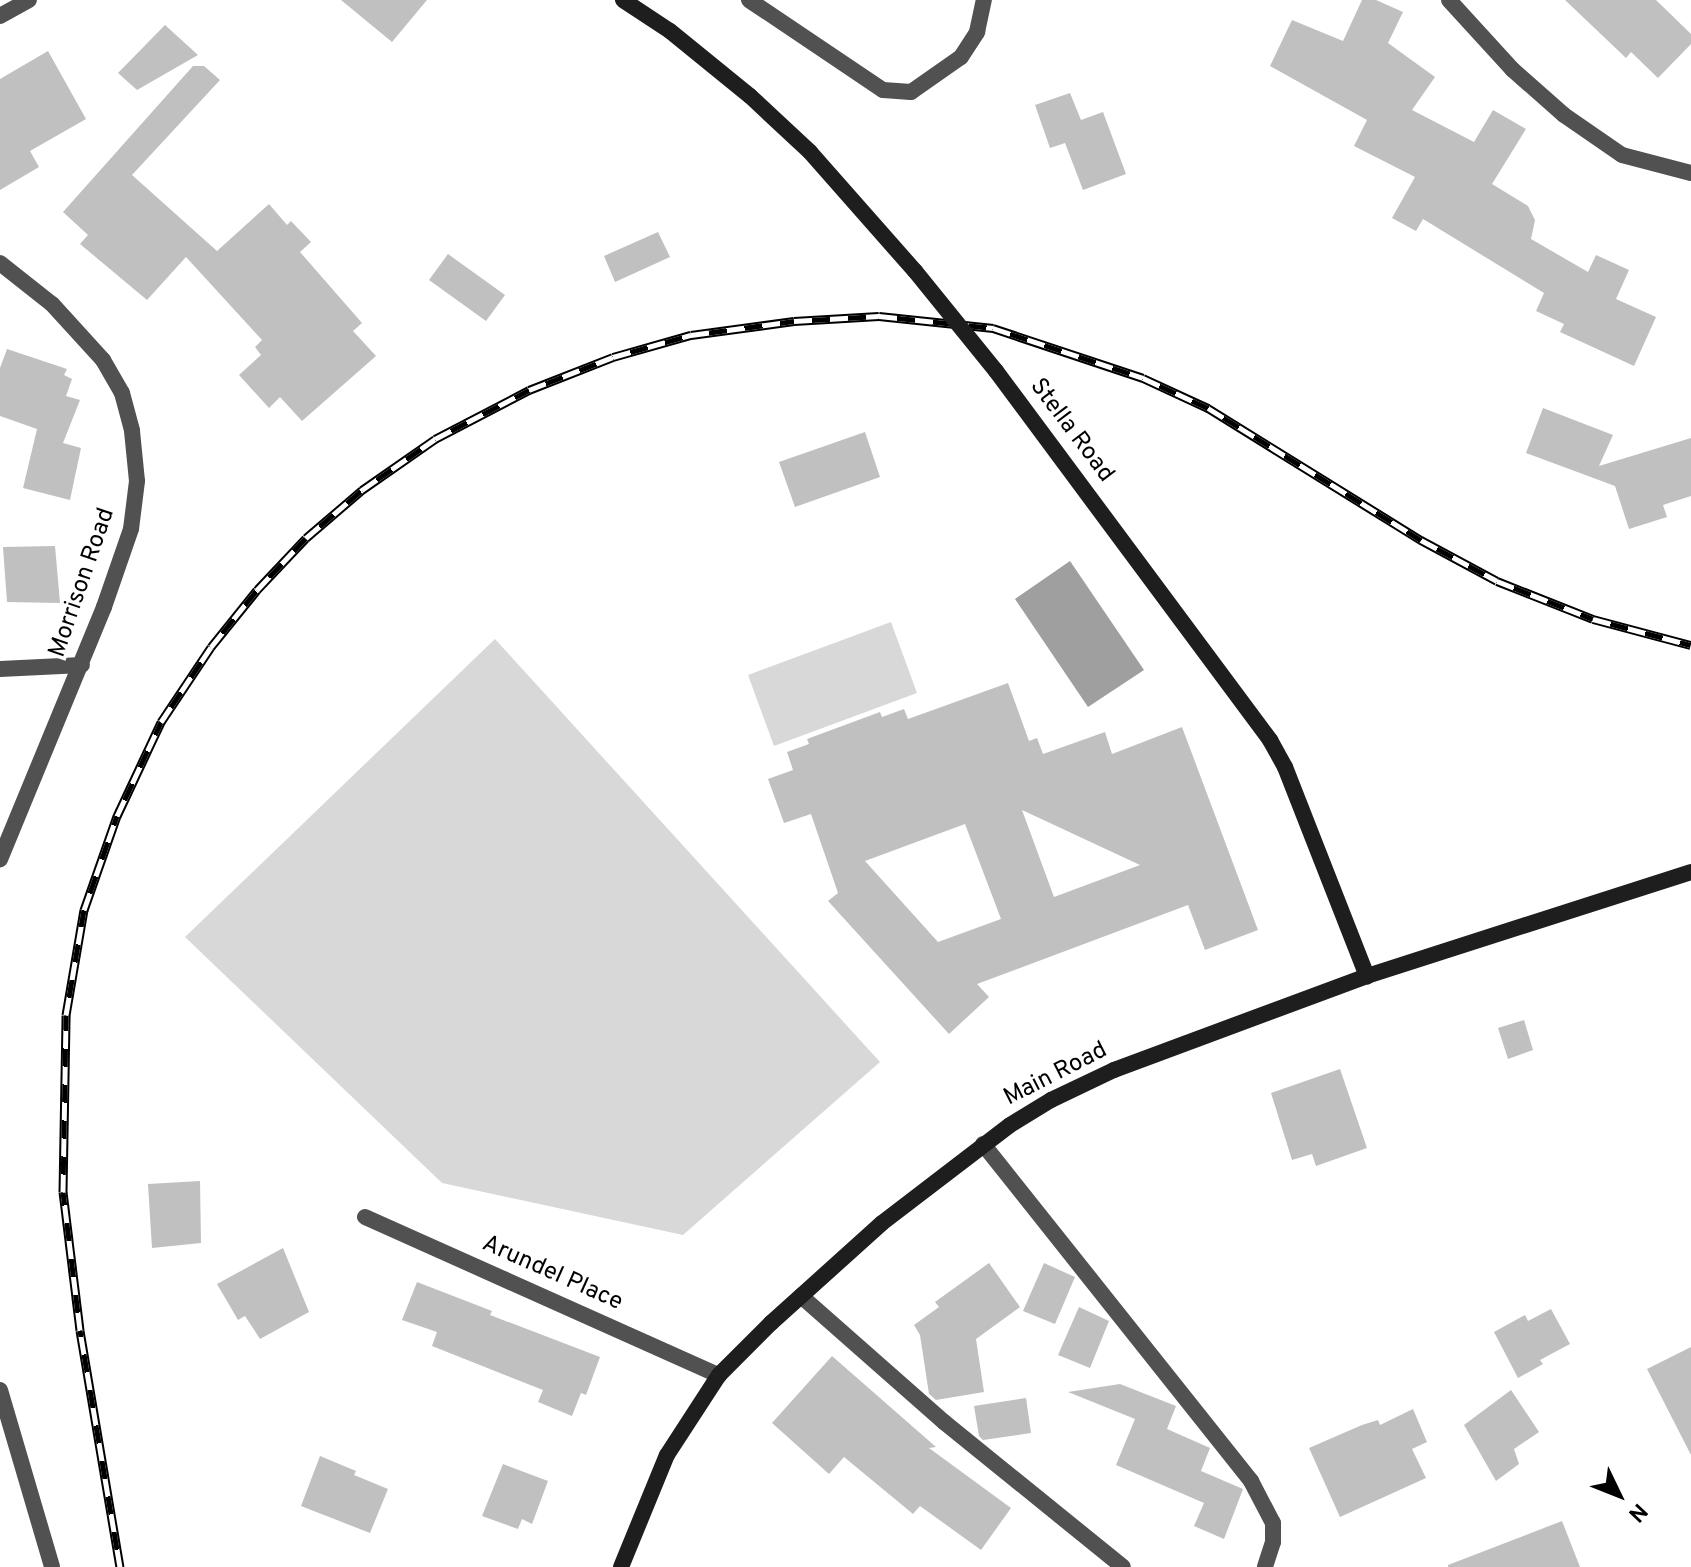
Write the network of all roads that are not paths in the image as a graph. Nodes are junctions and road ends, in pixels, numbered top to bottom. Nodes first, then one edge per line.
1 (29, 0) edge
2 (623, 0) edge
3 (749, 0) edge
4 (984, 0) edge
5 (1449, 0) edge
6 (0, 16) edge
7 (1691, 173) edge
8 (0, 263) edge
9 (82, 665) junction
10 (0, 669) edge
11 (0, 859) edge
12 (1691, 872) edge
13 (1367, 976) junction
14 (983, 1144) junction
15 (365, 1217) dead end
16 (801, 1296) junction
17 (719, 1375) junction
18 (0, 1390) edge
19 (52, 1567) edge
20 (621, 1567) edge
21 (1123, 1567) edge
22 (1265, 1567) edge

1 - 6 street
2 - 13 main road, Stella Road, bridge
3 - 4 street
5 - 7 street
8 - 9 street, Morrison Road
9 - 10 street
9 - 11 street, Morrison Road
12 - 13 main road, Main Road
13 - 14 main road, Main Road
14 - 16 main road, Main Road
14 - 22 street
15 - 17 street, Arundel Place
16 - 17 main road, Main Road
16 - 21 street
17 - 20 main road, Main Road
18 - 19 street

